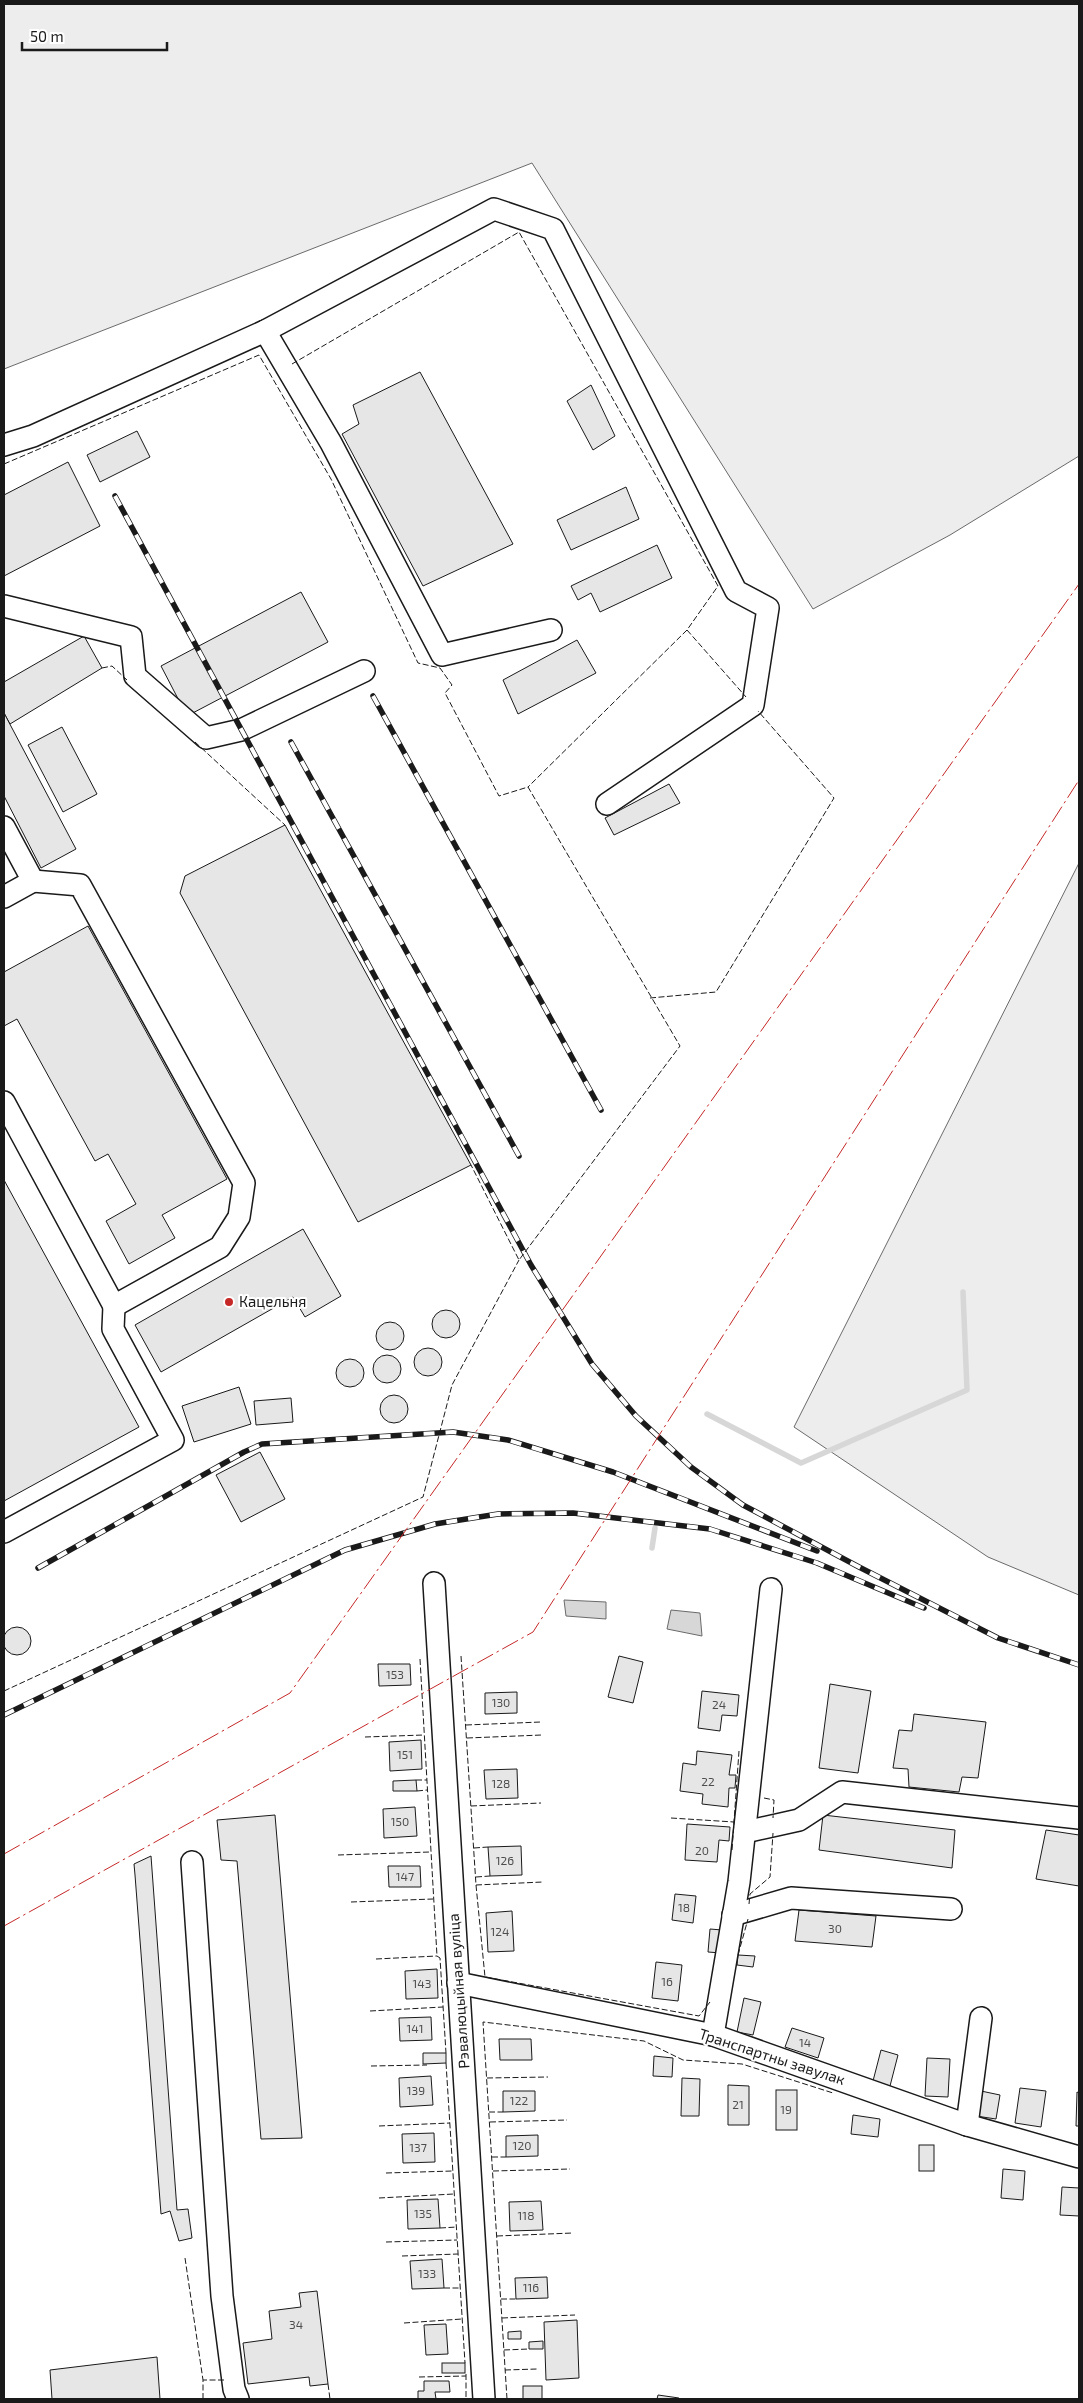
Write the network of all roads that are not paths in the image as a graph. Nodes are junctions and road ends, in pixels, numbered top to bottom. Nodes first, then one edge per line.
1 (265, 331) junction
2 (4, 445) edge
3 (4, 606) edge
4 (551, 630) dead end
5 (364, 671) dead end
6 (607, 804) dead end
7 (4, 827) edge
8 (33, 881) junction
9 (4, 897) edge
10 (4, 1102) edge
11 (114, 1306) junction
12 (4, 1532) edge
13 (434, 1583) dead end
14 (771, 1589) dead end
15 (1079, 1818) edge
16 (745, 1832) junction
17 (192, 1862) dead end
18 (951, 1909) dead end
19 (734, 1915) junction
20 (458, 1982) junction
21 (980, 2018) dead end
22 (713, 2035) junction
23 (967, 2124) junction
24 (1079, 2157) edge
25 (238, 2399) edge
26 (484, 2399) edge

1 - 2 street
1 - 4 street
1 - 6 street
3 - 5 street
7 - 8 street
8 - 9 street
8 - 11 street
10 - 11 street
11 - 12 street
13 - 20 street, Рэвалюцыйная вуліца
14 - 16 street
15 - 16 street
16 - 19 street
17 - 25 street
18 - 19 street
19 - 22 street
20 - 22 street, Транспартны завулак
20 - 26 street, Рэвалюцыйная вуліца
21 - 23 street
22 - 23 street, Транспартны завулак
23 - 24 street, Транспартны завулак

